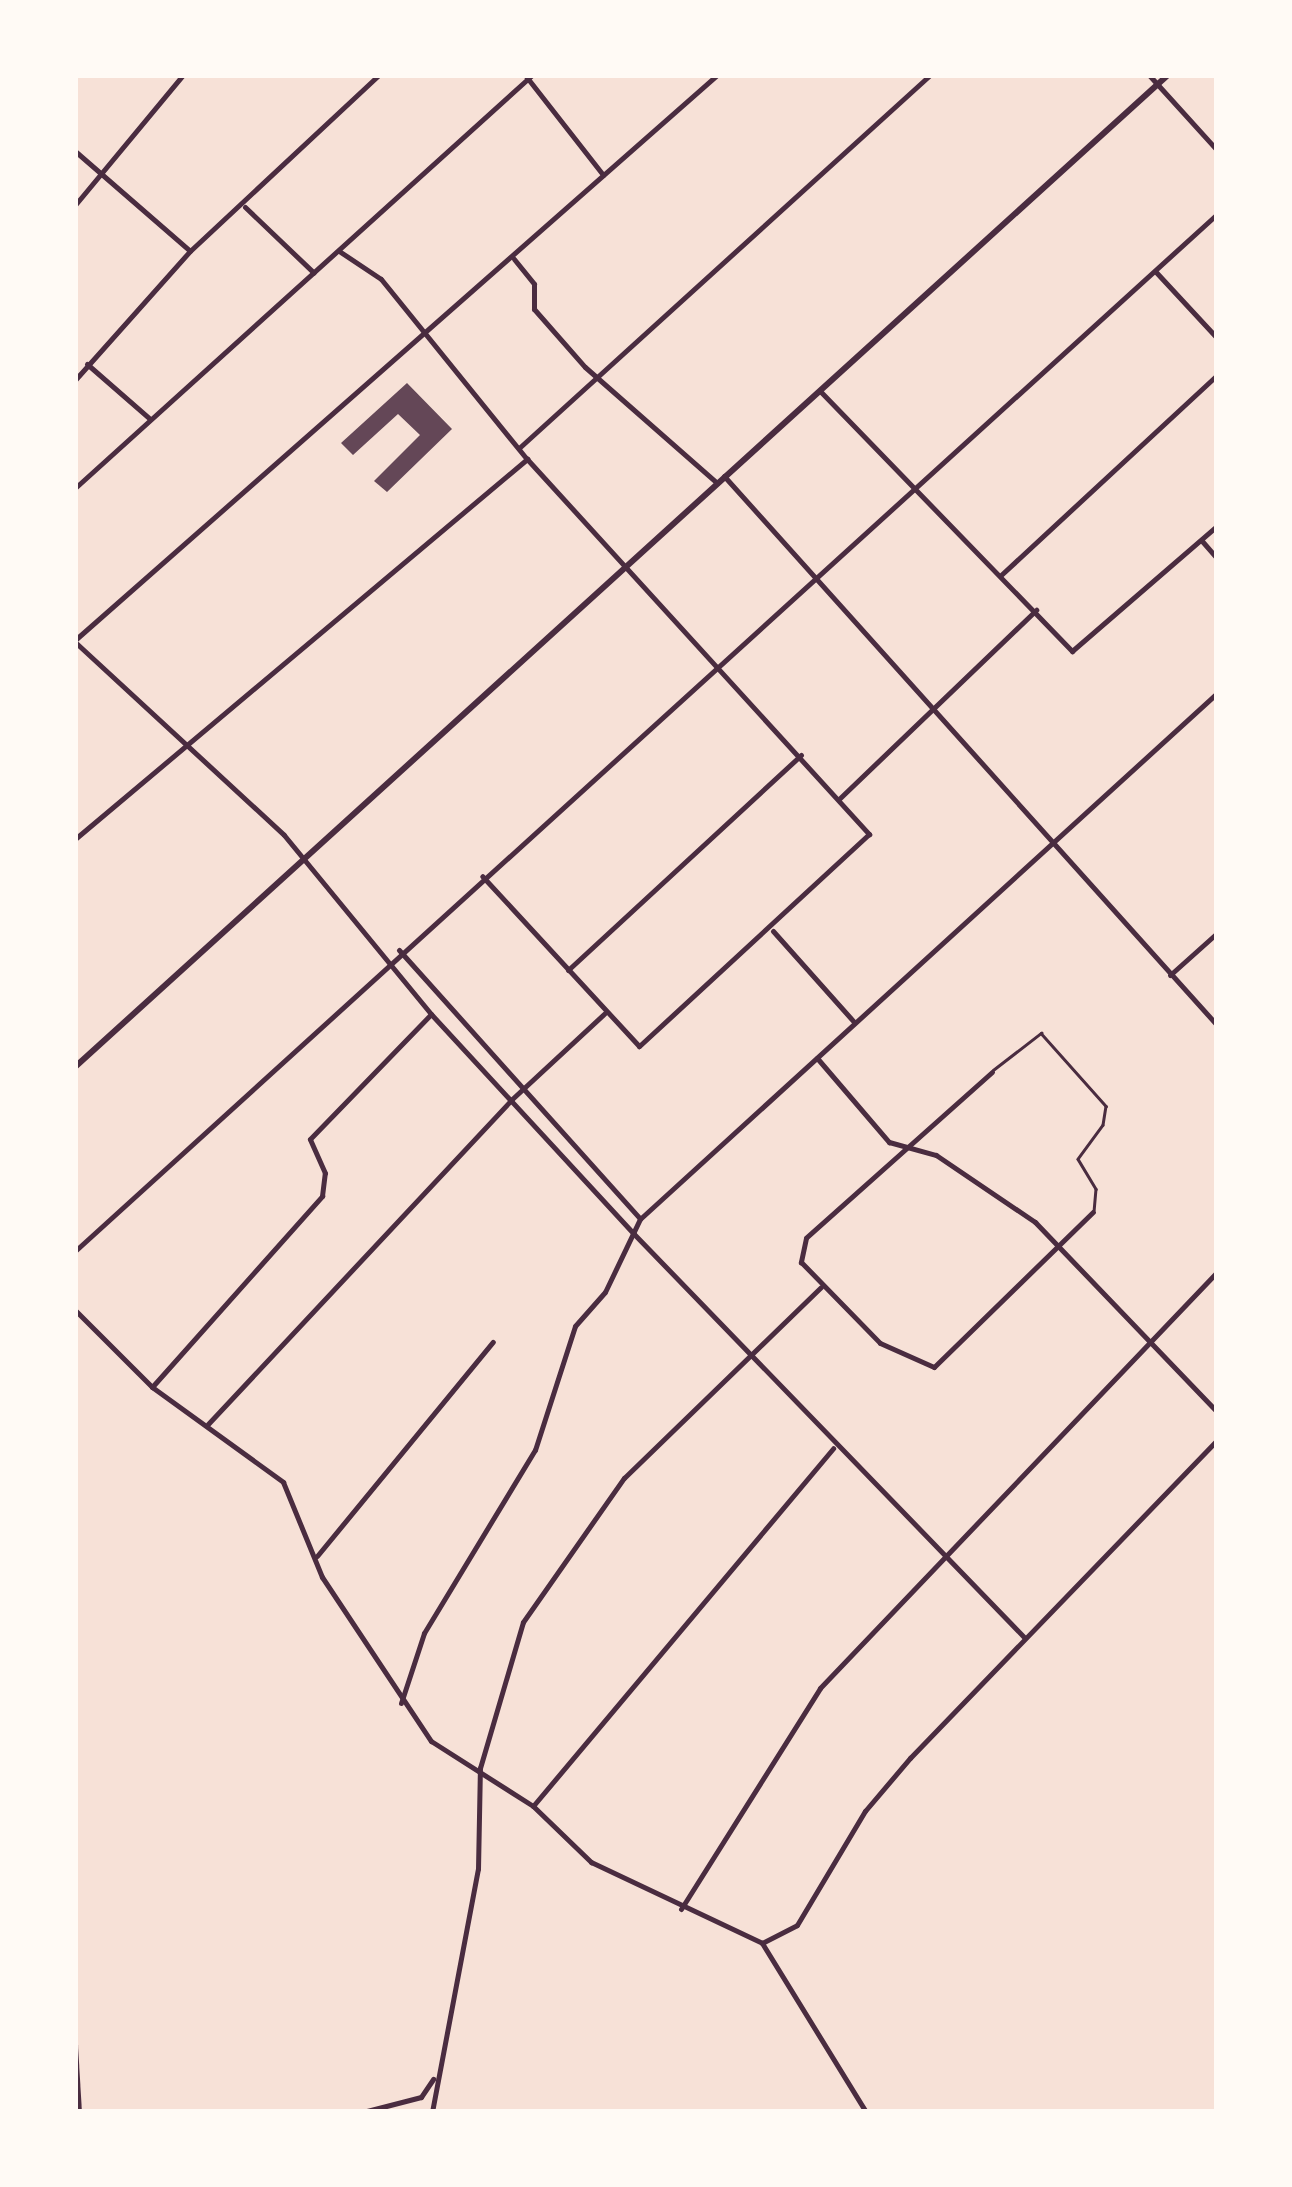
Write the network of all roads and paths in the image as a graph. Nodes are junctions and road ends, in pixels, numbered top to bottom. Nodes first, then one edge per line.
1 (183, 75) edge
2 (380, 75) edge
3 (718, 75) edge
4 (930, 75) edge
5 (1149, 75) edge
6 (1168, 75) edge
7 (528, 76) edge
8 (1158, 84) junction
9 (1217, 150) edge
10 (75, 151) edge
11 (100, 172) junction
12 (603, 176) junction
13 (75, 205) edge
14 (245, 207) junction
15 (1217, 214) edge
16 (339, 251) junction
17 (190, 252) junction
18 (514, 259) junction
19 (1155, 271) junction
20 (314, 273) junction
21 (429, 335) junction
22 (1217, 338) edge
23 (88, 364) junction
24 (1217, 375) edge
25 (601, 377) junction
26 (75, 380) edge
27 (821, 392) junction
28 (149, 418) junction
29 (519, 448) junction
30 (527, 459) junction
31 (724, 476) junction
32 (717, 483) junction
33 (75, 488) edge
34 (915, 489) junction
35 (1217, 526) edge
36 (1202, 541) junction
37 (1217, 558) edge
38 (626, 566) junction
39 (1001, 575) junction
40 (811, 582) junction
41 (1036, 610) junction
42 (75, 641) edge
43 (720, 664) junction
44 (1217, 693) edge
45 (929, 712) junction
46 (190, 746) junction
47 (801, 755) junction
48 (840, 798) junction
49 (75, 839) edge
50 (1050, 844) junction
51 (303, 858) junction
52 (482, 876) junction
53 (773, 930) junction
54 (1217, 932) edge
55 (399, 950) junction
56 (387, 961) junction
57 (567, 970) junction
58 (1170, 975) junction
59 (605, 1013) junction
60 (431, 1014) junction
61 (855, 1023) junction
62 (1217, 1024) edge
63 (817, 1058) junction
64 (75, 1067) edge
65 (992, 1072) joint
66 (522, 1090) junction
67 (510, 1100) junction
68 (904, 1147) junction
69 (1093, 1212) joint
70 (640, 1219) junction
71 (634, 1234) junction
72 (1061, 1246) junction
73 (75, 1251) edge
74 (1217, 1272) edge
75 (822, 1287) junction
76 (75, 1310) edge
77 (1150, 1340) junction
78 (493, 1342) dead end
79 (749, 1359) junction
80 (152, 1387) junction
81 (1217, 1412) edge
82 (208, 1424) junction
83 (1217, 1440) edge
84 (833, 1448) junction
85 (317, 1556) junction
86 (946, 1558) junction
87 (1024, 1637) junction
88 (402, 1703) junction
89 (480, 1768) junction
90 (533, 1806) junction
91 (681, 1909) junction
92 (762, 1943) junction
93 (75, 2045) edge
94 (434, 2077) junction
95 (79, 2112) edge
96 (363, 2112) edge
97 (432, 2112) edge
98 (866, 2112) edge

1 - 11 street
2 - 14 street
3 - 12 street
4 - 25 street
5 - 8 street
6 - 8 street
7 - 12 street
7 - 16 street
8 - 9 street
8 - 27 street
10 - 11 street
11 - 13 street
11 - 17 street
12 - 18 street
14 - 17 street
14 - 20 street
15 - 19 street
16 - 20 street
16 - 21 street
17 - 23 street
18 - 21 street
18 - 25 street
19 - 22 street
19 - 34 street
20 - 28 street
21 - 29 street
21 - 42 street
23 - 26 street
23 - 28 street
24 - 39 street
25 - 29 street
25 - 32 street
27 - 31 street
27 - 34 street
28 - 33 street
29 - 30 street
30 - 38 street
30 - 46 street
31 - 32 street
31 - 40 street
32 - 38 street
34 - 39 street
34 - 40 street
35 - 36 street
36 - 37 street
36 - 41 street
38 - 43 street
38 - 51 street
39 - 41 street
40 - 43 street
40 - 45 street
41 - 45 street
42 - 46 street
43 - 47 street
43 - 52 street
44 - 50 street
45 - 48 street
45 - 50 street
46 - 49 street
46 - 51 street
47 - 48 street
47 - 57 street
48 - 53 street
50 - 58 street
50 - 61 street
51 - 56 street
51 - 64 street
52 - 55 street
52 - 57 street
53 - 59 street
53 - 61 street
54 - 58 street
55 - 56 street
55 - 66 street
56 - 60 street
56 - 73 street
57 - 59 street
58 - 62 street
59 - 66 street
60 - 67 street
60 - 80 street
61 - 63 street
63 - 68 street
63 - 70 street
65 - 68 street
65 - 69 lane
66 - 67 street
66 - 70 street
67 - 71 street
67 - 82 street
68 - 72 street
68 - 75 street
69 - 72 street
70 - 71 street
71 - 79 street
71 - 88 street
72 - 75 street
72 - 77 street
74 - 77 street
75 - 79 street
76 - 80 street
77 - 81 street
77 - 86 street
78 - 85 street
79 - 84 street
79 - 89 street
80 - 82 street
82 - 85 street
83 - 87 street
84 - 86 street
84 - 90 street
85 - 88 street
86 - 87 street
86 - 91 street
87 - 92 street
88 - 89 street
89 - 90 street
89 - 94 street
90 - 91 street
91 - 92 street
92 - 98 street
93 - 95 street
94 - 96 street
94 - 97 street

